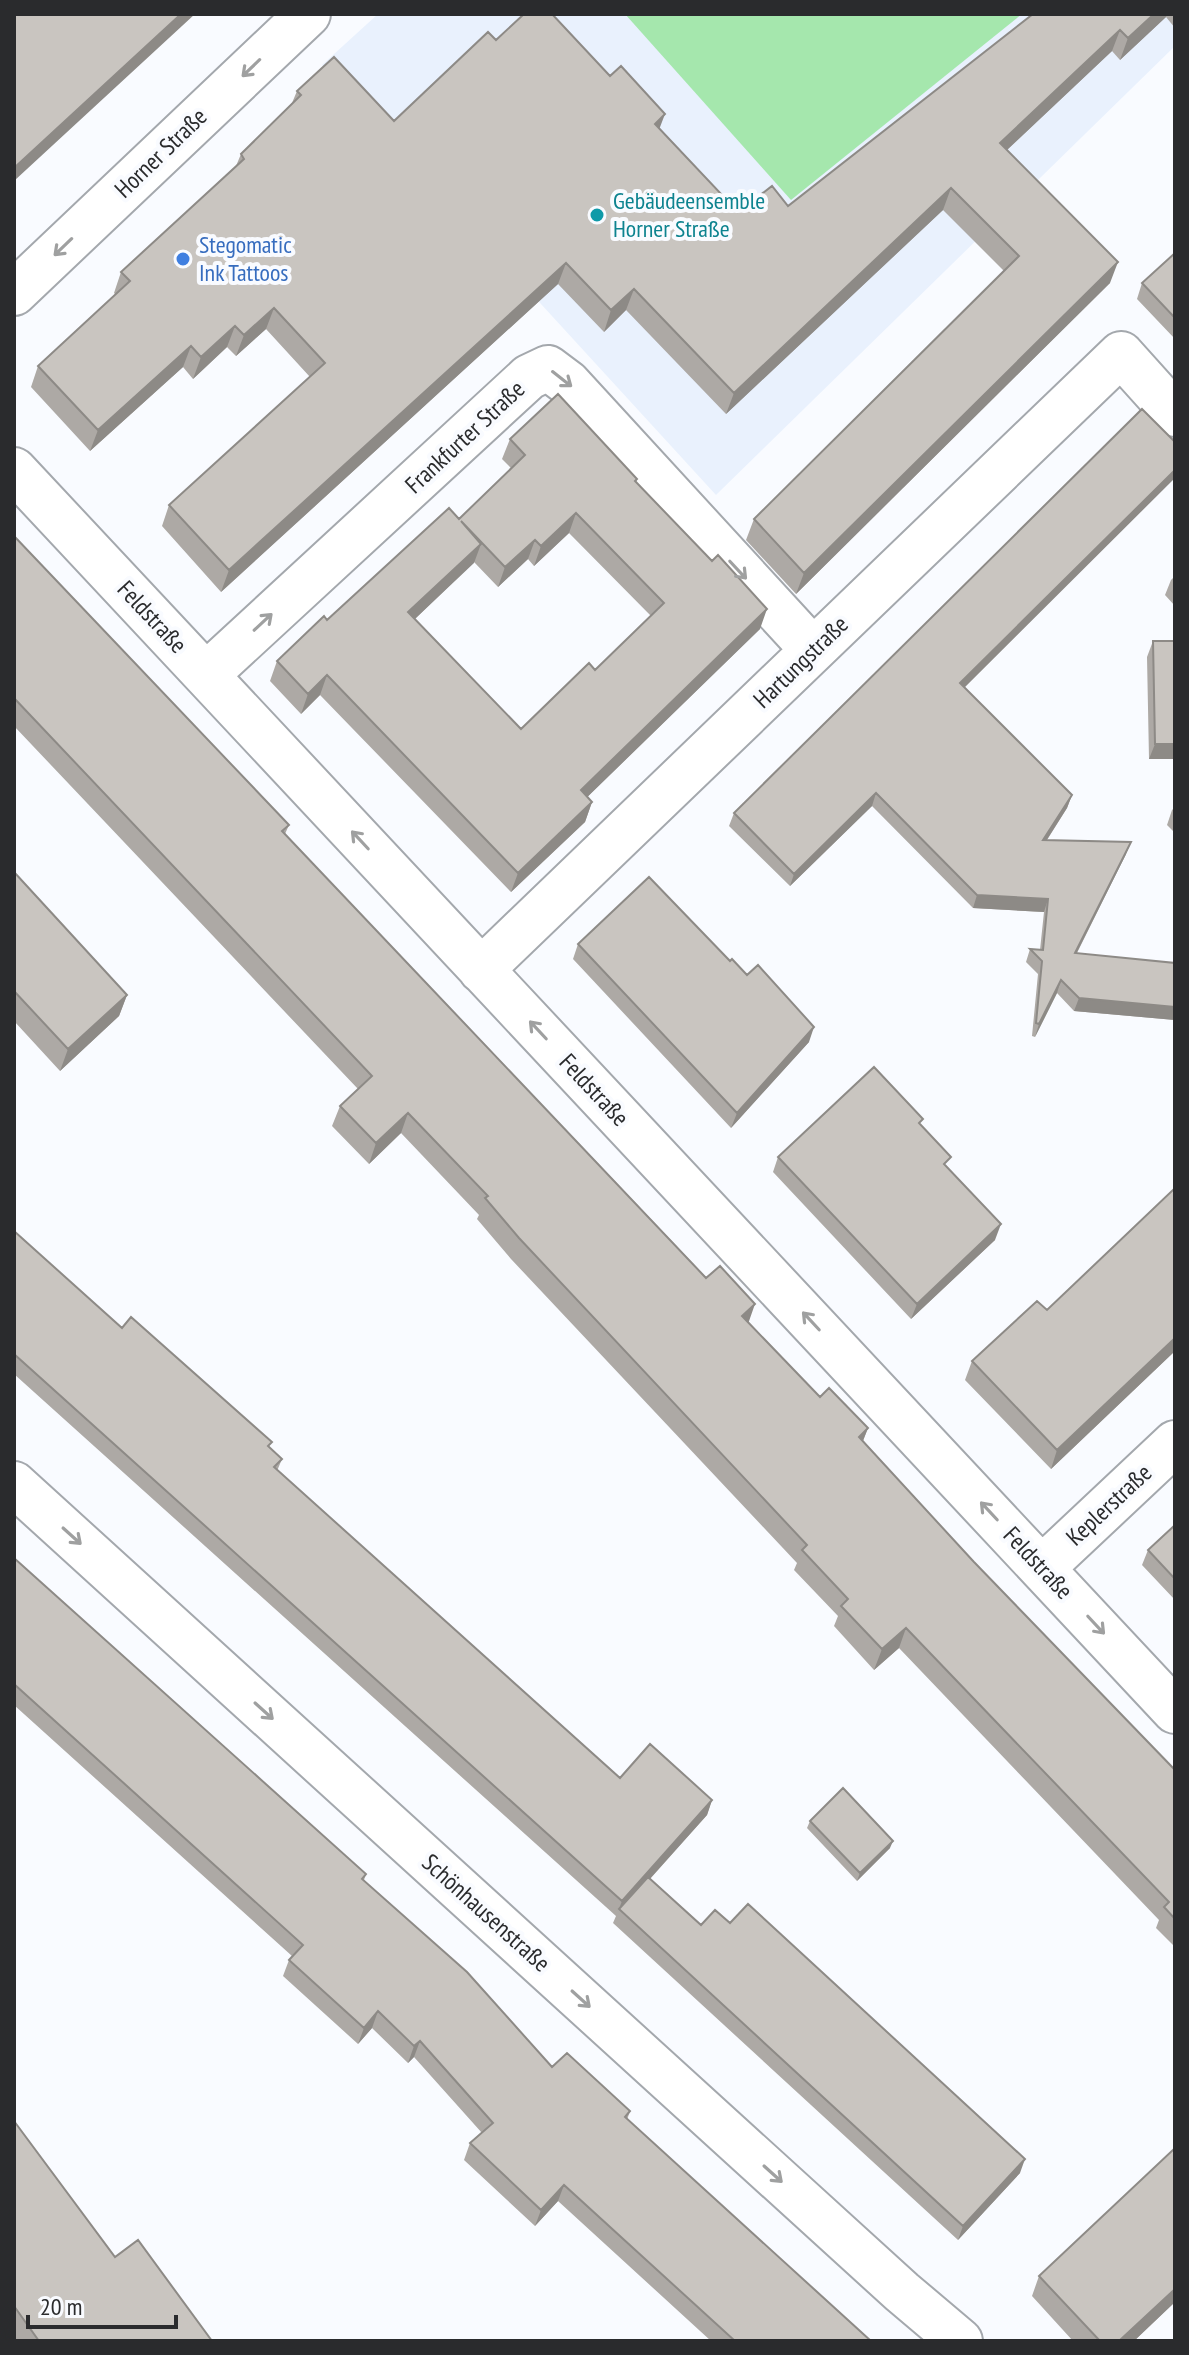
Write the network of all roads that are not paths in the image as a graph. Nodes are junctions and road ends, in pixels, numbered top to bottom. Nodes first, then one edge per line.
1 (308, 14) edge
2 (14, 293) edge
3 (1175, 414) edge
4 (14, 470) edge
5 (813, 650) junction
6 (206, 675) junction
7 (481, 970) junction
8 (1175, 1443) edge
9 (14, 1484) edge
10 (1042, 1568) junction
11 (1175, 1711) edge
12 (960, 2341) edge

1 -> 2 street, Horner Straße
3 - 5 street, Hartungstraße
4 - 6 street, Feldstraße
6 -> 5 street, Frankfurter Straße
5 - 7 street, Hartungstraße
7 -> 6 street, Feldstraße
10 -> 7 street, Feldstraße
8 - 10 street, Keplerstraße
9 -> 12 street, Schönhausenstraße
10 -> 11 street, Feldstraße

